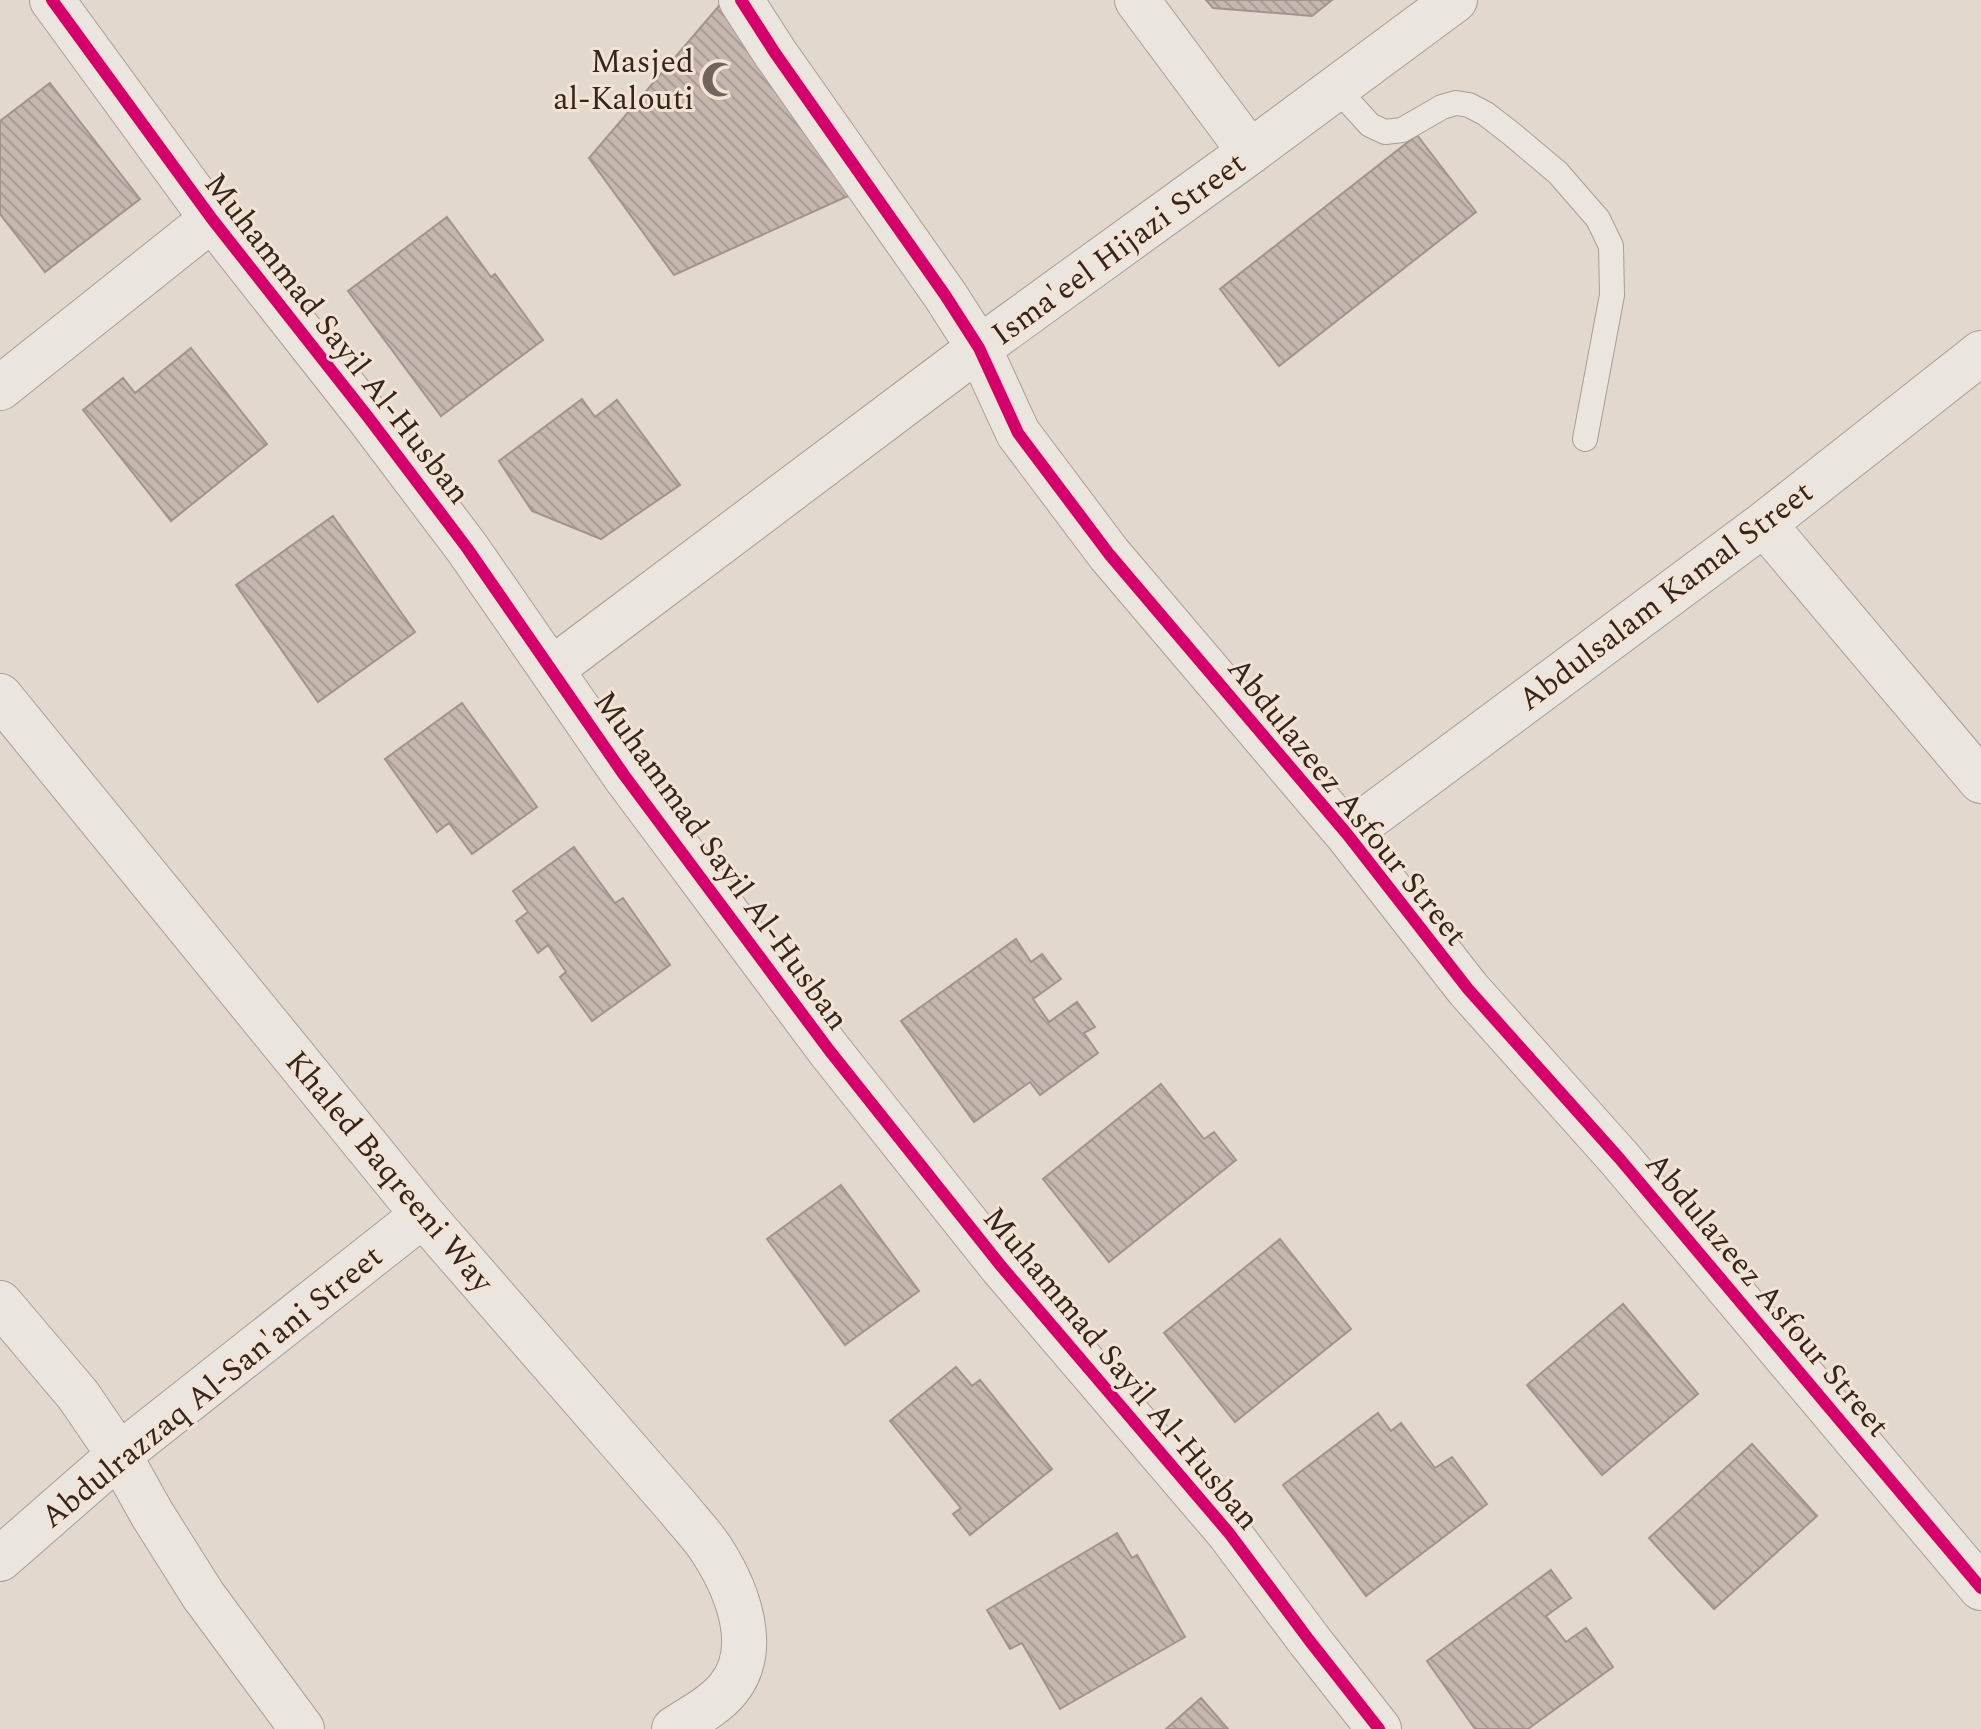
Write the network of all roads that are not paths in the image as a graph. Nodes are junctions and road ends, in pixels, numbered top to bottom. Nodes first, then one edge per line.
1 (52, 0) edge
2 (741, 0) edge
3 (1137, 0) edge
4 (1455, 0) edge
5 (1336, 88) junction
6 (1250, 152) junction
7 (212, 219) junction
8 (979, 348) junction
9 (1981, 353) edge
10 (0, 388) edge
11 (1585, 439) dead end
12 (1764, 524) junction
13 (552, 669) junction
14 (0, 696) edge
15 (1981, 781) edge
16 (1347, 834) junction
17 (423, 1215) junction
18 (0, 1303) edge
19 (119, 1455) junction
20 (0, 1559) edge
21 (1981, 1588) edge
22 (302, 1729) edge
23 (674, 1729) edge
24 (1379, 1729) edge

1 - 7 street, Muhammad Sayil Al-Husban
2 - 8 street, Abdulazeez Asfour Street
3 - 6 street
4 - 5 street, Isma'eel Hijazi Street
5 - 6 street, Isma'eel Hijazi Street
5 - 11 lane
6 - 8 street, Isma'eel Hijazi Street
7 - 10 street
7 - 13 street, Muhammad Sayil Al-Husban
8 - 13 street, Isma'eel Hijazi Street
8 - 16 street, Abdulazeez Asfour Street
9 - 12 street, Abdulsalam Kamal Street
12 - 15 street
12 - 16 street, Abdulsalam Kamal Street
13 - 24 street, Muhammad Sayil Al-Husban
14 - 17 street, Khaled Baqreeni Way
16 - 21 street, Abdulazeez Asfour Street
17 - 19 street, Abdulrazzaq Al-San'ani Street
17 - 23 street, Khaled Baqreeni Way
18 - 19 street
19 - 20 street, Abdulrazzaq Al-San'ani Street
19 - 22 street

